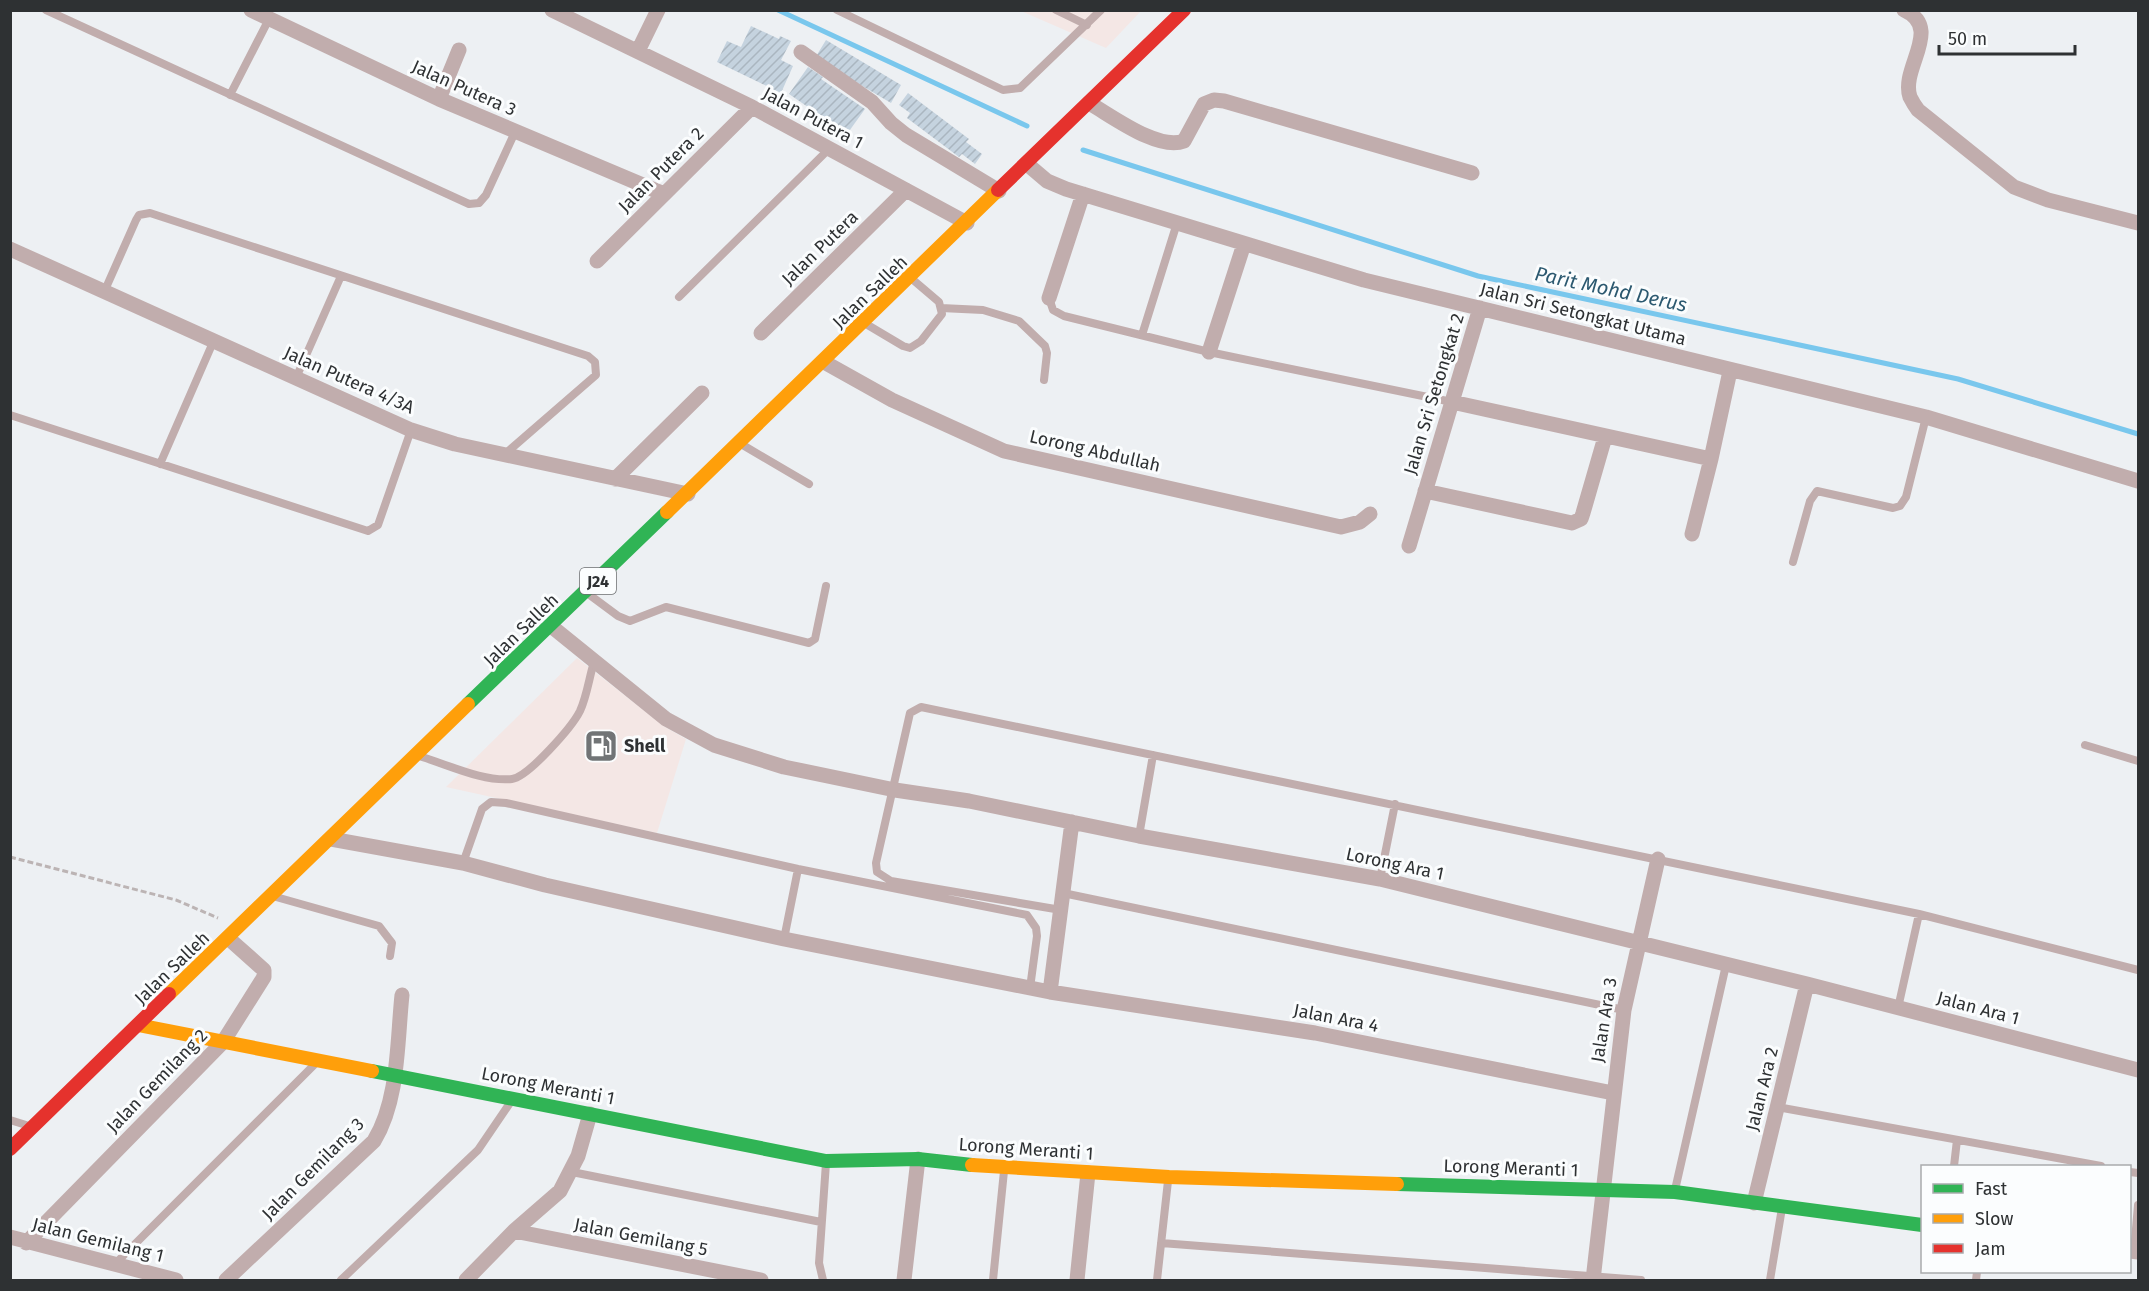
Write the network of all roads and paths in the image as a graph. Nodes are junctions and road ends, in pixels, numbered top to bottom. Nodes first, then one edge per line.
1 (46, 10) edge
2 (251, 10) edge
3 (552, 10) edge
4 (658, 10) edge
5 (837, 10) edge
6 (1056, 10) edge
7 (1101, 10) edge
8 (1184, 10) edge
9 (1904, 10) edge
10 (269, 19) junction
11 (1087, 25) junction
12 (459, 50) dead end
13 (638, 51) junction
14 (801, 52) dead end
15 (230, 95) junction
16 (439, 99) junction
17 (1089, 103) junction
18 (752, 107) junction
19 (515, 132) junction
20 (829, 149) junction
21 (1027, 164) junction
22 (1472, 173) dead end
23 (906, 190) junction
24 (999, 191) junction
25 (664, 194) junction
26 (1083, 194) junction
27 (967, 223) junction
28 (1177, 223) junction
29 (2139, 223) edge
30 (1244, 244) junction
31 (10, 249) edge
32 (597, 261) dead end
33 (341, 276) junction
34 (910, 278) junction
35 (105, 290) junction
36 (679, 297) dead end
37 (1049, 297) joint
38 (941, 308) junction
39 (1480, 308) junction
40 (864, 323) junction
41 (761, 333) dead end
42 (1142, 336) junction
43 (214, 340) junction
44 (1209, 352) junction
45 (824, 362) junction
46 (1730, 371) junction
47 (296, 378) junction
48 (1044, 381) dead end
49 (702, 393) dead end
50 (1452, 402) junction
51 (10, 415) edge
52 (1926, 417) junction
53 (411, 430) junction
54 (1605, 436) junction
55 (740, 443) junction
56 (504, 455) junction
57 (1711, 459) junction
58 (160, 464) junction
59 (615, 479) junction
60 (2139, 481) edge
61 (809, 484) dead end
62 (1425, 491) junction
63 (688, 494) junction
64 (1370, 514) dead end
65 (1692, 534) dead end
66 (1409, 546) dead end
67 (1793, 562) dead end
68 (826, 586) dead end
69 (586, 592) junction
70 (551, 626) junction
71 (594, 662) junction
72 (2085, 745) dead end
73 (1153, 755) junction
74 (417, 756) junction
75 (2139, 761) edge
76 (895, 789) junction
77 (1395, 804) junction
78 (1072, 822) junction
79 (1139, 836) junction
80 (331, 839) junction
81 (10, 857) edge
82 (1658, 859) junction
83 (463, 863) junction
84 (798, 869) junction
85 (1380, 879) junction
86 (1063, 893) junction
87 (272, 896) junction
88 (1061, 910) junction
89 (1919, 914) junction
90 (233, 933) junction
91 (784, 939) junction
92 (1638, 943) junction
93 (390, 956) dead end
94 (1726, 965) junction
95 (2139, 970) edge
96 (1808, 984) junction
97 (1030, 988) junction
98 (1050, 992) junction
99 (402, 995) dead end
100 (1898, 1008) junction
101 (1624, 1010) junction
102 (138, 1025) junction
103 (223, 1042) junction
104 (318, 1061) junction
105 (2139, 1070) edge
106 (393, 1076) junction
107 (1613, 1093) junction
108 (512, 1099) junction
109 (1778, 1107) junction
110 (590, 1114) junction
111 (10, 1120) edge
112 (32, 1128) junction
113 (1957, 1140) junction
114 (10, 1149) edge
115 (918, 1159) junction
116 (826, 1161) junction
117 (1954, 1165) edge
118 (2090, 1165) edge
119 (1004, 1169) junction
120 (572, 1172) junction
121 (1088, 1173) junction
122 (1169, 1177) junction
123 (1605, 1191) junction
124 (1675, 1192) junction
125 (1754, 1203) junction
126 (1783, 1206) junction
127 (2139, 1206) edge
128 (821, 1222) junction
129 (1921, 1224) edge
130 (514, 1231) junction
131 (10, 1237) edge
132 (26, 1243) junction
133 (1161, 1243) junction
134 (2134, 1252) edge
135 (115, 1264) junction
136 (1594, 1278) edge
137 (176, 1281) edge
138 (226, 1281) edge
139 (341, 1281) edge
140 (466, 1281) edge
141 (761, 1281) edge
142 (823, 1281) edge
143 (904, 1281) edge
144 (993, 1281) edge
145 (1077, 1281) edge
146 (1157, 1281) edge
147 (1641, 1281) edge
148 (1770, 1281) edge

1 - 15 lane
2 - 10 street, Jalan Putera 3
3 - 13 street, Jalan Putera 1
4 - 13 street
5 - 11 lane
6 - 11 lane
7 - 11 lane
8 - 17 street, Jalan Salleh / J24
9 - 29 street
10 - 15 lane
10 - 16 street, Jalan Putera 3
12 - 16 street
13 - 18 street, Jalan Putera 1
14 - 24 street
15 - 19 lane
16 - 19 street, Jalan Putera 3
17 - 21 street, Jalan Salleh / J24
17 - 22 street
18 - 20 street, Jalan Putera 1
18 - 25 street, Jalan Putera 2
19 - 25 street, Jalan Putera 3
20 - 23 street, Jalan Putera 1
20 - 36 lane
21 - 24 street, Jalan Salleh / J24
21 - 26 street, Jalan Sri Setongkat Utama
23 - 27 street, Jalan Putera 1
23 - 41 street, Jalan Putera
24 - 27 street, Jalan Salleh / J24
25 - 32 street, Jalan Putera 2
26 - 28 street, Jalan Sri Setongkat Utama
26 - 37 street
27 - 34 street, Jalan Salleh / J24
28 - 30 street, Jalan Sri Setongkat Utama
28 - 42 lane
30 - 39 street, Jalan Sri Setongkat Utama
30 - 44 street
31 - 35 street, Jalan Putera 4/3A
33 - 35 lane
33 - 47 lane
33 - 56 lane
34 - 38 lane
34 - 40 street, Jalan Salleh / J24
35 - 43 street, Jalan Putera 4/3A
37 - 42 lane
38 - 40 lane
38 - 48 lane
39 - 46 street, Jalan Sri Setongkat Utama
39 - 50 street, Jalan Sri Setongkat 2
40 - 45 street, Jalan Salleh / J24
42 - 44 lane
43 - 47 street, Jalan Putera 4/3A
43 - 58 lane
44 - 50 lane
45 - 55 street, Jalan Salleh / J24
45 - 64 street, Lorong Abdullah
46 - 52 street, Jalan Sri Setongkat Utama
46 - 57 street
47 - 53 street, Jalan Putera 4/3A
49 - 59 street
50 - 54 street
50 - 62 street, Jalan Sri Setongkat 2
51 - 58 lane
52 - 60 street, Jalan Sri Setongkat Utama
52 - 67 lane
53 - 56 street, Jalan Putera 4/3A
53 - 58 lane
54 - 57 street
54 - 62 street, Jalan Sri Setongkat 2
55 - 61 lane
55 - 63 street, Jalan Salleh / J24
56 - 59 street, Jalan Putera 4/3A
57 - 65 street
59 - 63 street, Jalan Putera 4/3A
62 - 66 street, Jalan Sri Setongkat 2
63 - 69 street, Jalan Salleh / J24
68 - 69 lane
69 - 70 street, Jalan Salleh / J24
70 - 71 street, Lorong Ara 1
70 - 74 street, Jalan Salleh / J24
71 - 74 lane
71 - 76 street, Lorong Ara 1
72 - 75 lane
73 - 76 lane
73 - 77 lane
73 - 79 lane
74 - 80 street, Jalan Salleh / J24
76 - 78 street, Lorong Ara 1
76 - 88 lane
77 - 82 lane
77 - 85 lane
78 - 79 street, Lorong Ara 1
78 - 86 street
79 - 85 street, Lorong Ara 1
80 - 83 street, Jalan Ara 4
80 - 87 street, Jalan Salleh / J24
81 - 90 path
82 - 89 lane
82 - 92 street, Jalan Ara 3
83 - 84 lane
83 - 91 street, Jalan Ara 4
84 - 91 lane
84 - 97 lane
85 - 92 street, Lorong Ara 1
86 - 88 street
86 - 101 lane
87 - 90 street, Jalan Salleh / J24
87 - 93 lane
88 - 98 street
89 - 95 lane
89 - 100 lane
90 - 102 street, Jalan Salleh / J24
90 - 103 street, Jalan Gemilang 2
91 - 97 street, Jalan Ara 4
92 - 94 street, Lorong Ara 1
92 - 101 street, Jalan Ara 3
94 - 96 street, Lorong Ara 1
94 - 124 lane
96 - 100 street, Jalan Ara 1
96 - 109 street, Jalan Ara 2
97 - 98 street, Jalan Ara 4
98 - 107 street, Jalan Ara 4
99 - 106 street, Jalan Gemilang 3
100 - 105 street, Jalan Ara 1
101 - 107 street, Jalan Ara 3
102 - 103 street, Lorong Meranti 1
102 - 112 street, Jalan Salleh / J24
103 - 104 street, Lorong Meranti 1
103 - 132 street, Jalan Gemilang 2
104 - 106 street, Lorong Meranti 1
104 - 135 lane
106 - 108 street, Lorong Meranti 1
106 - 138 street, Jalan Gemilang 3
107 - 123 street, Jalan Ara 3
108 - 110 street, Lorong Meranti 1
108 - 139 lane
109 - 113 lane
109 - 125 street, Jalan Ara 2
110 - 116 street, Lorong Meranti 1
110 - 120 street
111 - 112 lane
112 - 114 street, Jalan Salleh / J24
113 - 117 lane
113 - 118 lane
115 - 116 street, Lorong Meranti 1
115 - 119 street, Lorong Meranti 1
115 - 143 street
116 - 128 lane
119 - 121 street, Lorong Meranti 1
119 - 144 lane
120 - 128 lane
120 - 130 street
121 - 122 street, Lorong Meranti 1
121 - 145 street
122 - 123 street, Lorong Meranti 1
122 - 133 lane
123 - 124 street, Lorong Meranti 1
123 - 136 street, Jalan Ara 3
124 - 125 street, Lorong Meranti 1
125 - 126 street, Lorong Meranti 1
126 - 129 street, Lorong Meranti 1
126 - 148 lane
127 - 134 lane
128 - 142 lane
130 - 140 street
130 - 141 street, Jalan Gemilang 5
131 - 132 street, Jalan Gemilang 1
132 - 135 street, Jalan Gemilang 1
133 - 136 lane
133 - 146 lane
135 - 137 street, Jalan Gemilang 1
136 - 147 lane

